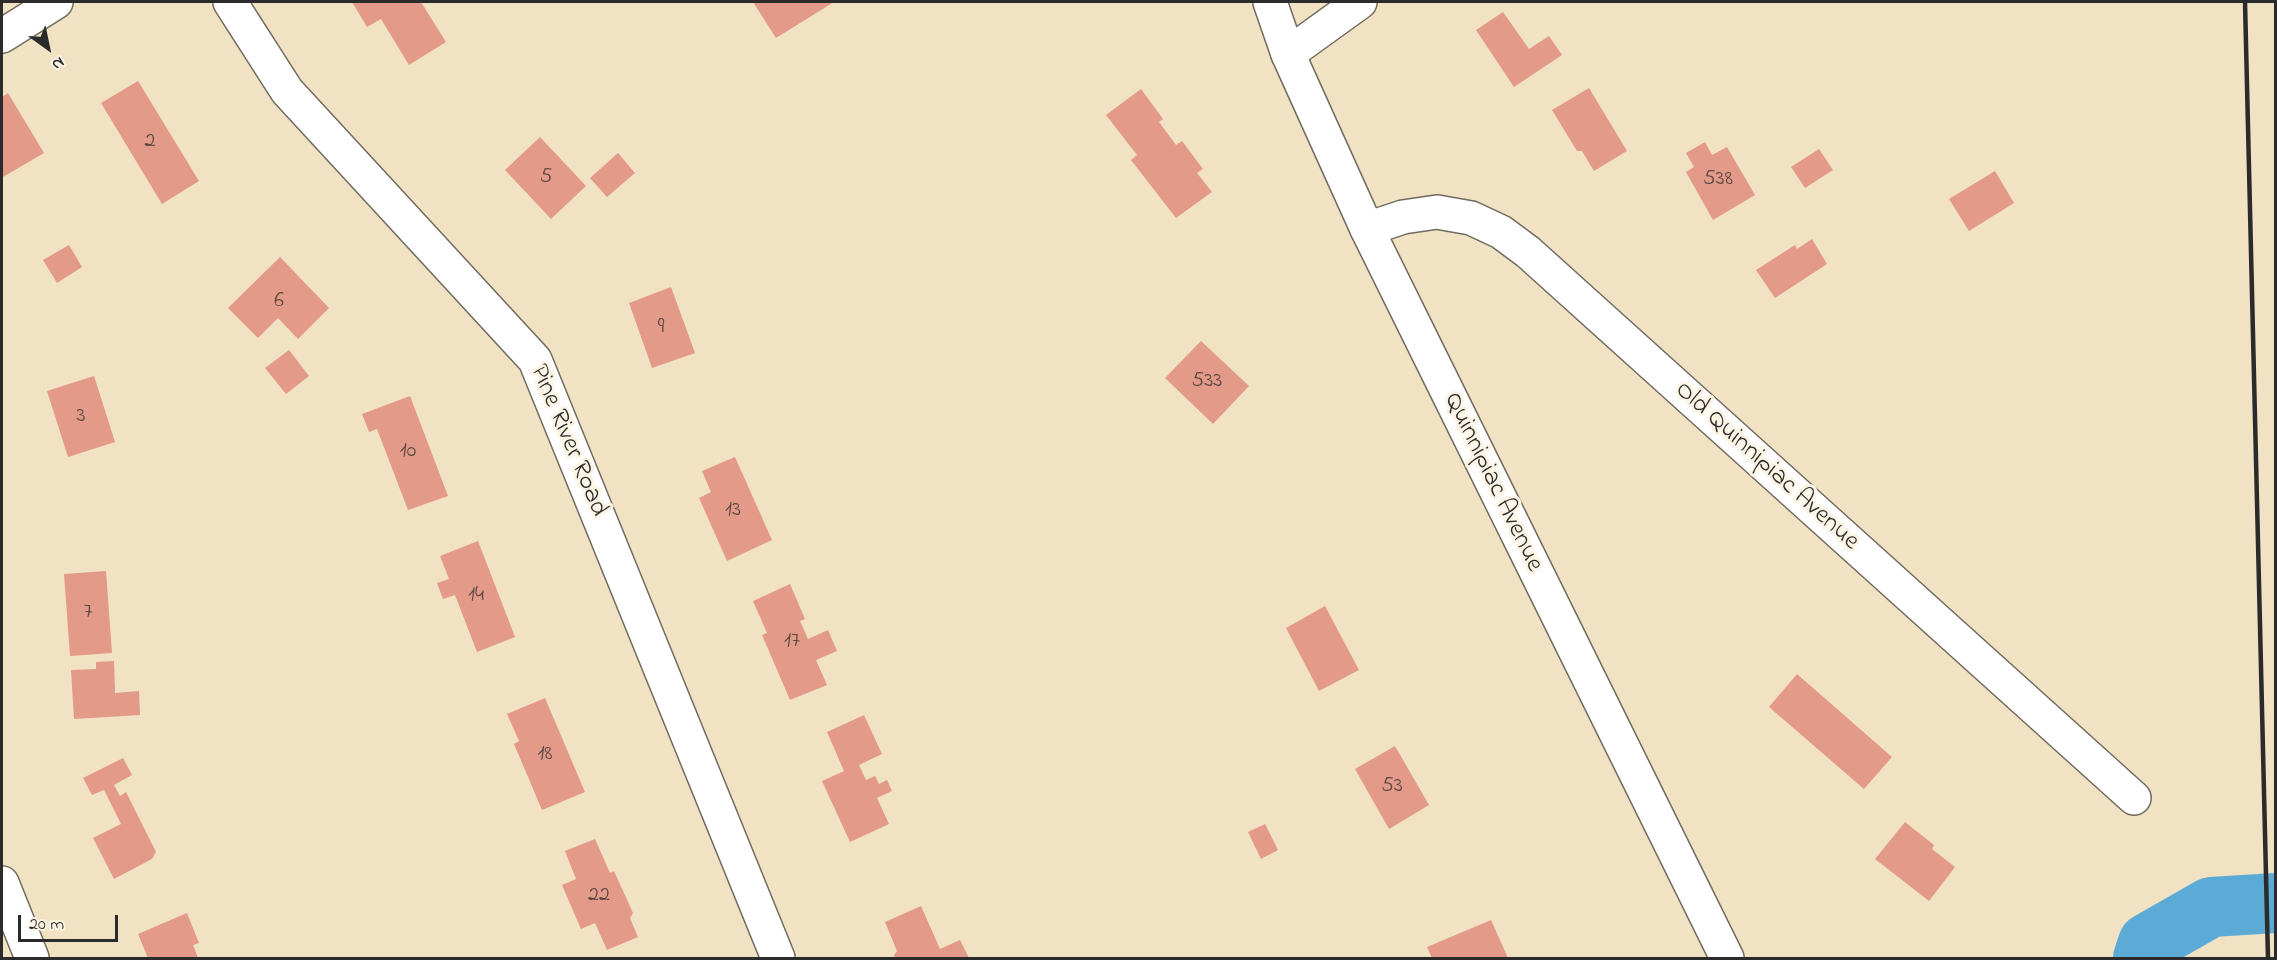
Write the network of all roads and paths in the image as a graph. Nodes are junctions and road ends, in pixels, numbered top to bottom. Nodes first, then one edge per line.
1 (56, 2) edge
2 (230, 2) edge
3 (1270, 2) edge
4 (1360, 2) edge
5 (2, 36) edge
6 (1288, 54) junction
7 (1367, 229) junction
8 (2134, 798) dead end
9 (2, 883) edge
10 (32, 958) edge
11 (778, 958) edge
12 (1727, 958) edge

1 - 5 street
2 - 11 street, Pine River Road
3 - 6 street, Quinnipiac Avenue
4 - 6 street
6 - 7 street, Quinnipiac Avenue
7 - 8 street, Old Quinnipiac Avenue
7 - 12 street, Quinnipiac Avenue
9 - 10 street

